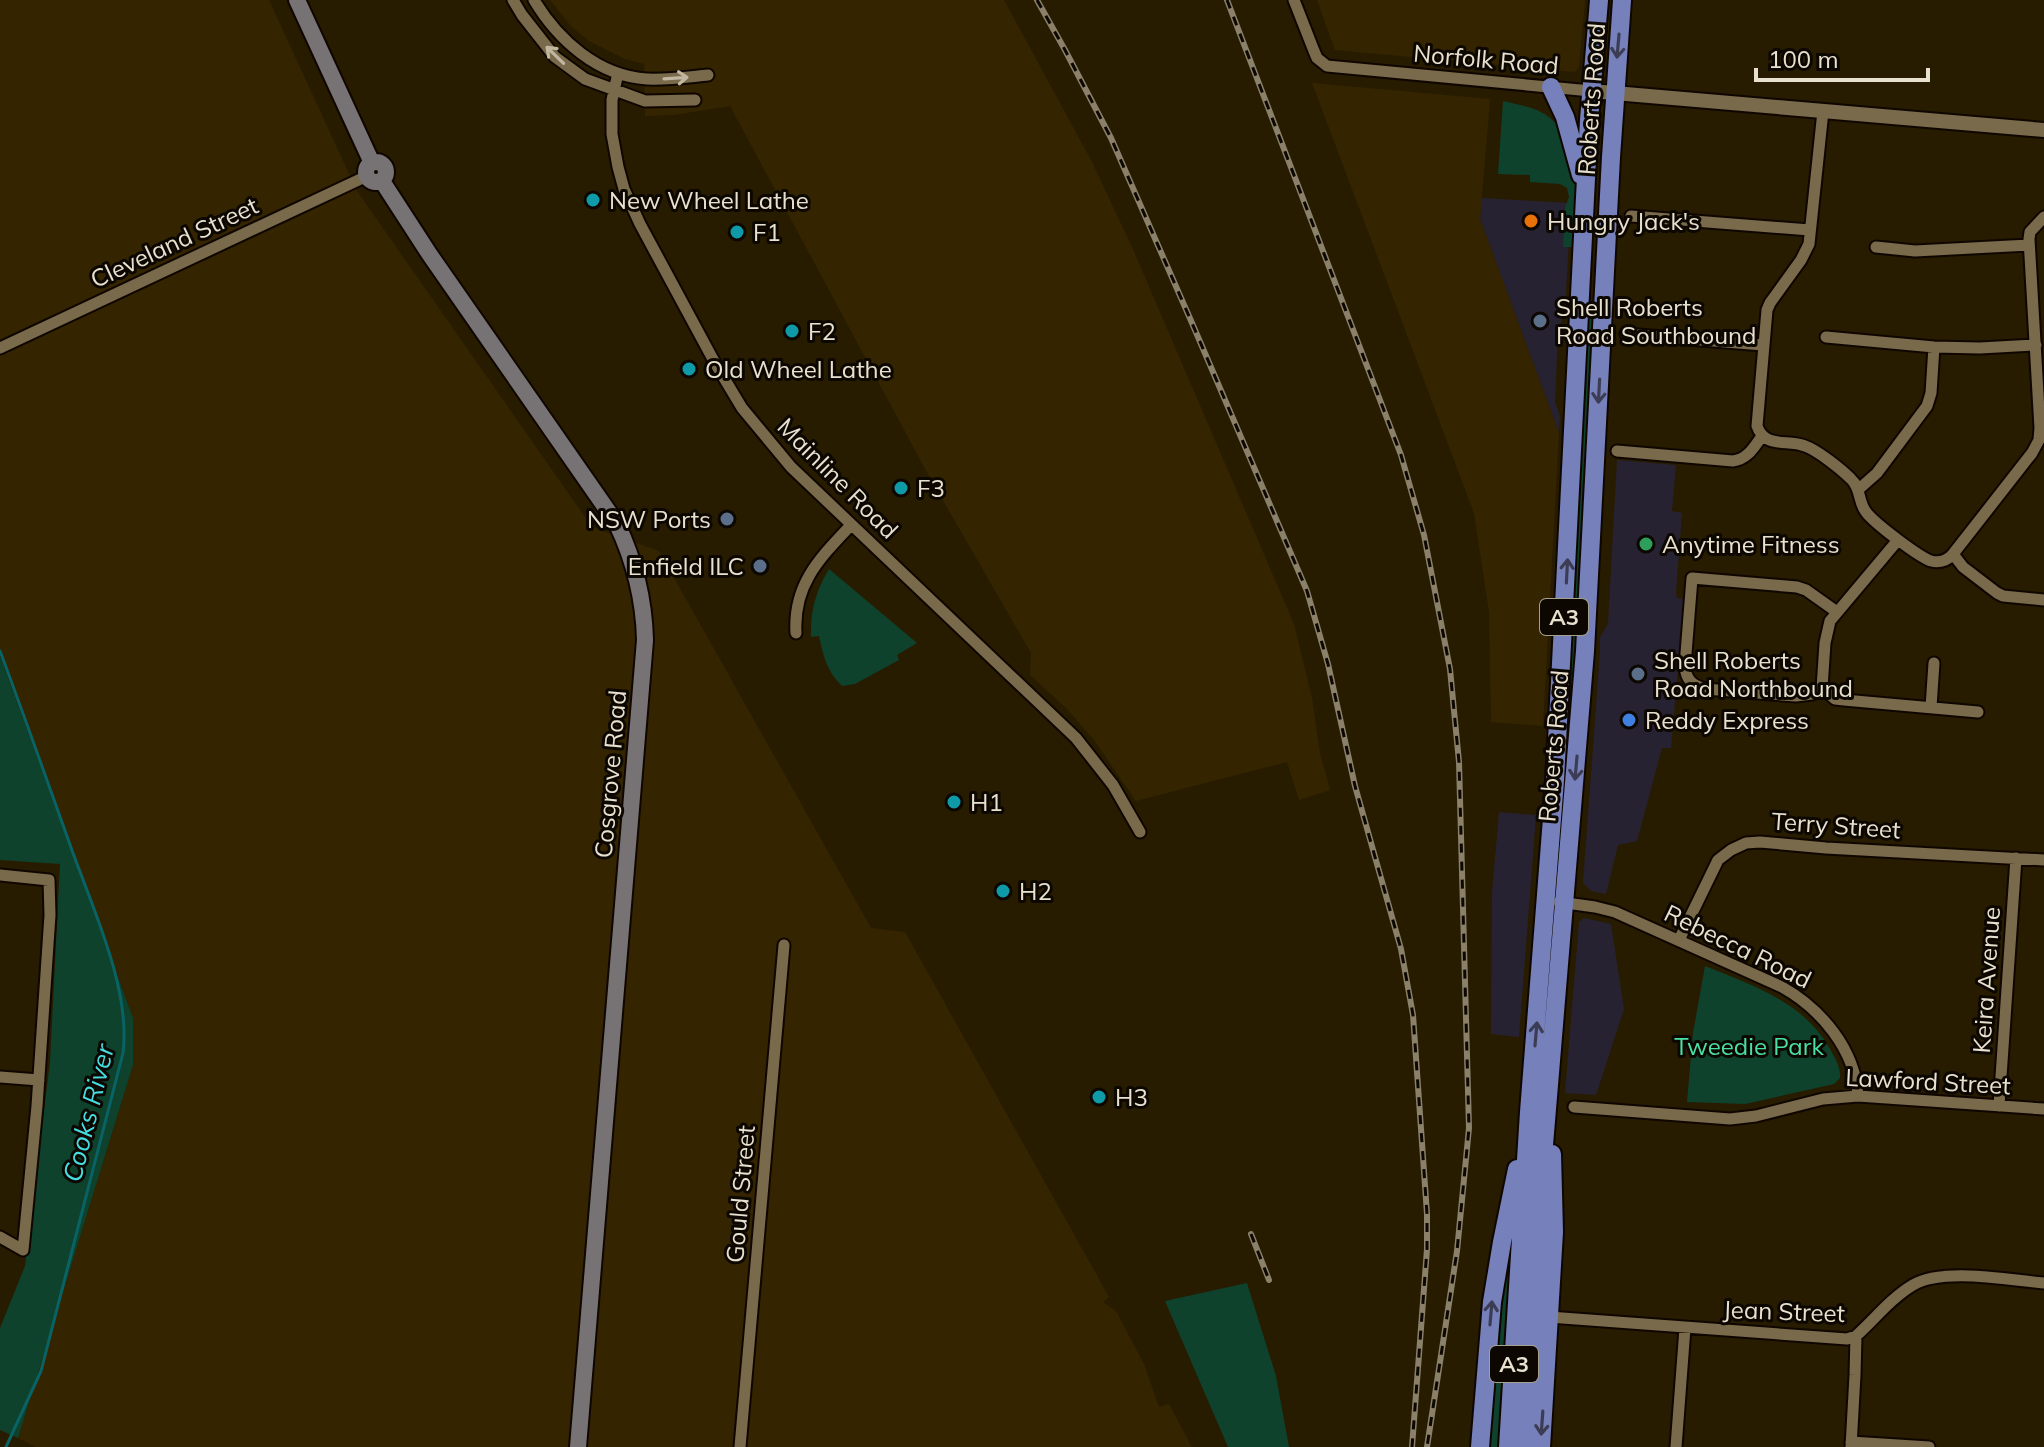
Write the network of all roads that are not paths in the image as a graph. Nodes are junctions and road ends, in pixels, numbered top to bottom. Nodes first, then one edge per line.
1 (297, 0) edge
2 (513, 0) edge
3 (534, 0) edge
4 (1294, 0) edge
5 (1599, 0) edge
6 (1622, 0) edge
7 (618, 73) junction
8 (708, 75) dead end
9 (1551, 87) junction
10 (613, 91) junction
11 (1591, 91) junction
12 (1615, 93) junction
13 (695, 100) dead end
14 (1823, 111) junction
15 (2044, 130) edge
16 (373, 173) junction
17 (1585, 189) junction
18 (1631, 216) dead end
19 (2044, 217) edge
20 (1810, 230) junction
21 (2029, 245) junction
22 (1876, 247) dead end
23 (1626, 334) dead end
24 (1826, 337) dead end
25 (1763, 345) junction
26 (2036, 345) junction
27 (1934, 347) junction
28 (0, 348) edge
29 (1762, 436) junction
30 (1617, 451) dead end
31 (1859, 489) junction
32 (851, 525) junction
33 (1898, 540) junction
34 (1953, 554) junction
35 (2044, 600) edge
36 (1837, 612) junction
37 (796, 633) dead end
38 (1934, 663) dead end
39 (1822, 688) junction
40 (1931, 707) junction
41 (1978, 712) dead end
42 (1140, 832) dead end
43 (2016, 858) junction
44 (2044, 860) edge
45 (0, 875) edge
46 (1556, 901) junction
47 (1679, 940) junction
48 (784, 945) dead end
49 (0, 1077) edge
50 (39, 1080) junction
51 (1858, 1096) junction
52 (1547, 1099) junction
53 (1999, 1106) junction
54 (1574, 1107) dead end
55 (2044, 1109) edge
56 (1529, 1112) junction
57 (0, 1237) edge
58 (1527, 1282) junction
59 (2044, 1283) edge
60 (1549, 1317) junction
61 (1685, 1328) junction
62 (1856, 1336) junction
63 (1851, 1444) edge
64 (578, 1447) edge
65 (740, 1447) edge
66 (1480, 1447) edge
67 (1508, 1447) edge
68 (1524, 1447) edge
69 (1541, 1447) edge
70 (1676, 1447) edge
71 (1929, 1447) edge

1 - 16 main road, Cosgrove Road
10 -> 2 street
3 - 7 street
4 - 9 street, Norfolk Road
5 - 11 highway, Roberts Road / A3
6 -> 12 highway, Roberts Road / A3
7 -> 8 street
7 - 10 street, Mainline Road
9 - 11 street, Norfolk Road
9 - 17 highway
10 - 13 street
10 - 32 street, Mainline Road
11 - 12 street, Norfolk Road
11 - 17 highway, Roberts Road / A3
12 - 14 street, Norfolk Road
12 -> 46 highway, Roberts Road / A3
14 - 15 street, Norfolk Road
14 - 20 street
16 - 28 street, Cleveland Street
16 - 64 main road, Cosgrove Road
46 -> 17 highway, Roberts Road / A3
18 - 20 street
19 - 21 street
20 - 25 street
21 - 22 street
21 - 26 street
23 - 25 street
24 - 27 street
25 - 29 street
26 - 27 street
26 - 34 street
27 - 31 street
29 - 30 street
29 - 31 street
31 - 33 street
32 - 37 street
32 - 42 street, Mainline Road
33 - 34 street
33 - 36 street
34 - 35 street
36 - 39 street
36 - 39 street
38 - 40 street
39 - 40 street
40 - 41 street
43 - 44 street, Terry Street
43 - 47 street, Terry Street
43 - 53 street, Keira Avenue
45 - 50 street
46 - 47 street, Rebecca Road
46 - 52 highway, Roberts Road / A3
56 -> 46 highway, Roberts Road / A3
47 - 51 street, Rebecca Road
48 - 65 street, Gould Street
49 - 50 street
50 - 57 street
51 - 53 street, Lawford Street
51 - 54 street, Lawford Street
52 - 58 highway, Roberts Road / A3
52 - 60 highway
53 - 55 street, Lawford Street
56 - 58 highway, Roberts Road / A3
66 -> 56 highway
58 - 67 highway, Roberts Road / A3
58 - 68 highway, Roberts Road / A3
59 - 62 street, Jean Street
60 - 61 street, Jean Street
60 -> 69 highway
61 - 62 street, Jean Street
61 - 70 street
62 - 63 street
63 - 71 street

